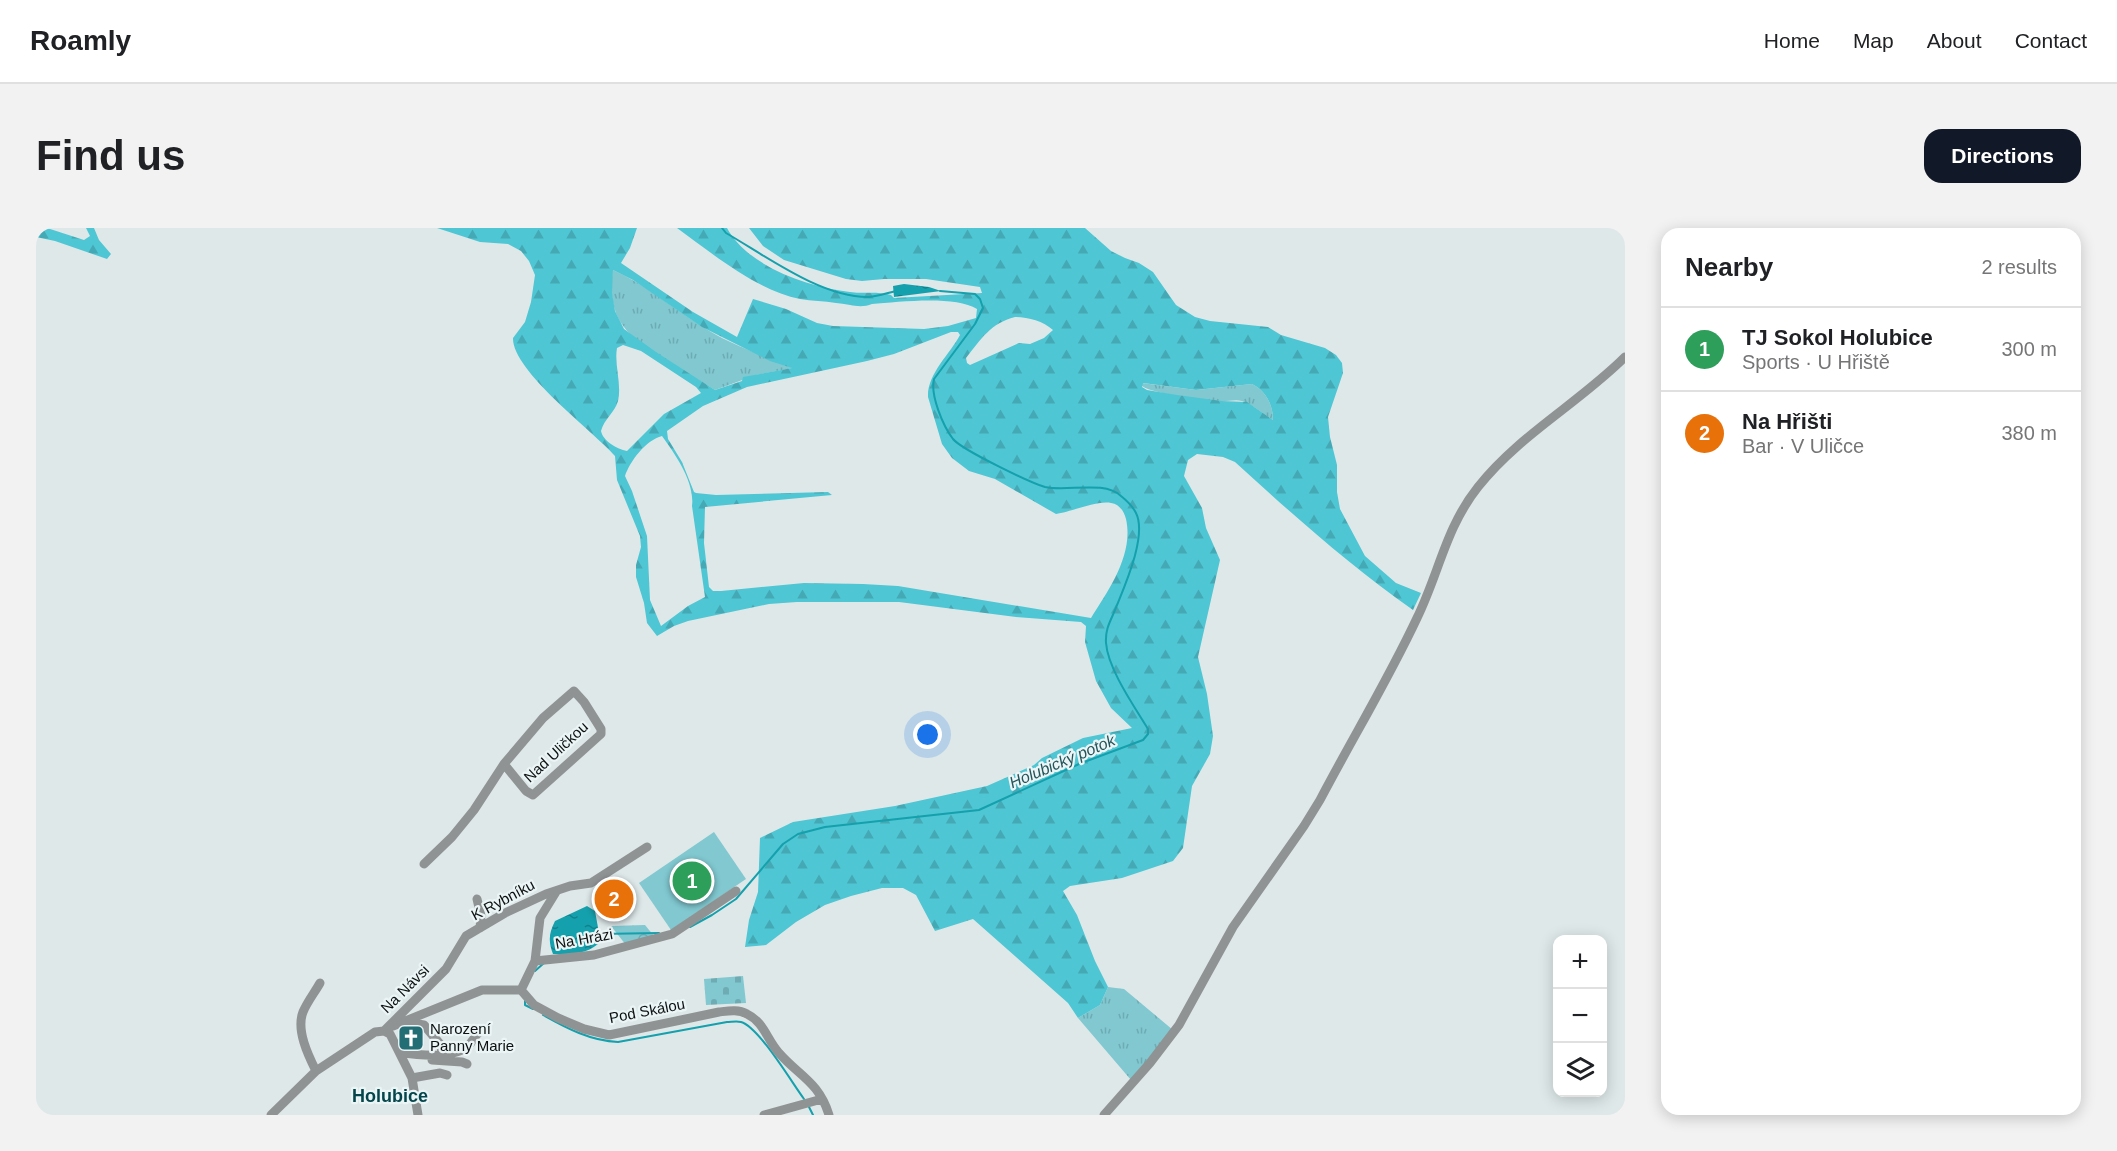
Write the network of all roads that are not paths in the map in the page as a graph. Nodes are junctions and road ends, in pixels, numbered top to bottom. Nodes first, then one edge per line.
1 (1625, 357) edge
2 (504, 764) junction
3 (647, 848) dead end
4 (424, 864) dead end
5 (736, 891) dead end
6 (556, 892) junction
7 (477, 899) dead end
8 (480, 928) junction
9 (535, 961) junction
10 (446, 969) joint
11 (320, 983) dead end
12 (521, 990) junction
13 (400, 1022) junction
14 (384, 1031) junction
15 (479, 1032) dead end
16 (399, 1052) junction
17 (419, 1055) junction
18 (443, 1055) junction
19 (467, 1064) dead end
20 (316, 1071) junction
21 (447, 1076) dead end
22 (412, 1078) junction
23 (822, 1099) junction
24 (774, 1114) edge
25 (271, 1115) edge
26 (418, 1115) edge
27 (764, 1115) edge
28 (829, 1115) edge
29 (1104, 1115) edge

1 - 29 street
2 - 2 street, Nad Uličkou
2 - 4 street, Nad Uličkou
3 - 6 street, K Rybníku
5 - 9 street, Na Hrázi
6 - 8 street, K Rybníku
6 - 9 street, Na Hrázi
7 - 8 street
8 - 10 street, K Rybníku
9 - 12 street, Na Hrázi
10 - 14 street, Na Návsi
11 - 20 street
12 - 13 street, Na Návsi
12 - 23 street, Pod Skálou
13 - 14 street, Na Návsi
13 - 18 street, Na Návsi
14 - 16 street, Na Návsi
14 - 20 street, Na Návsi
15 - 18 street
16 - 17 street
16 - 22 street, Na Návsi
17 - 18 street
17 - 19 street
20 - 25 street, Na Návsi
21 - 22 street
22 - 26 street, Na Návsi
23 - 24 street
23 - 28 street, Pod Skálou
24 - 27 street

